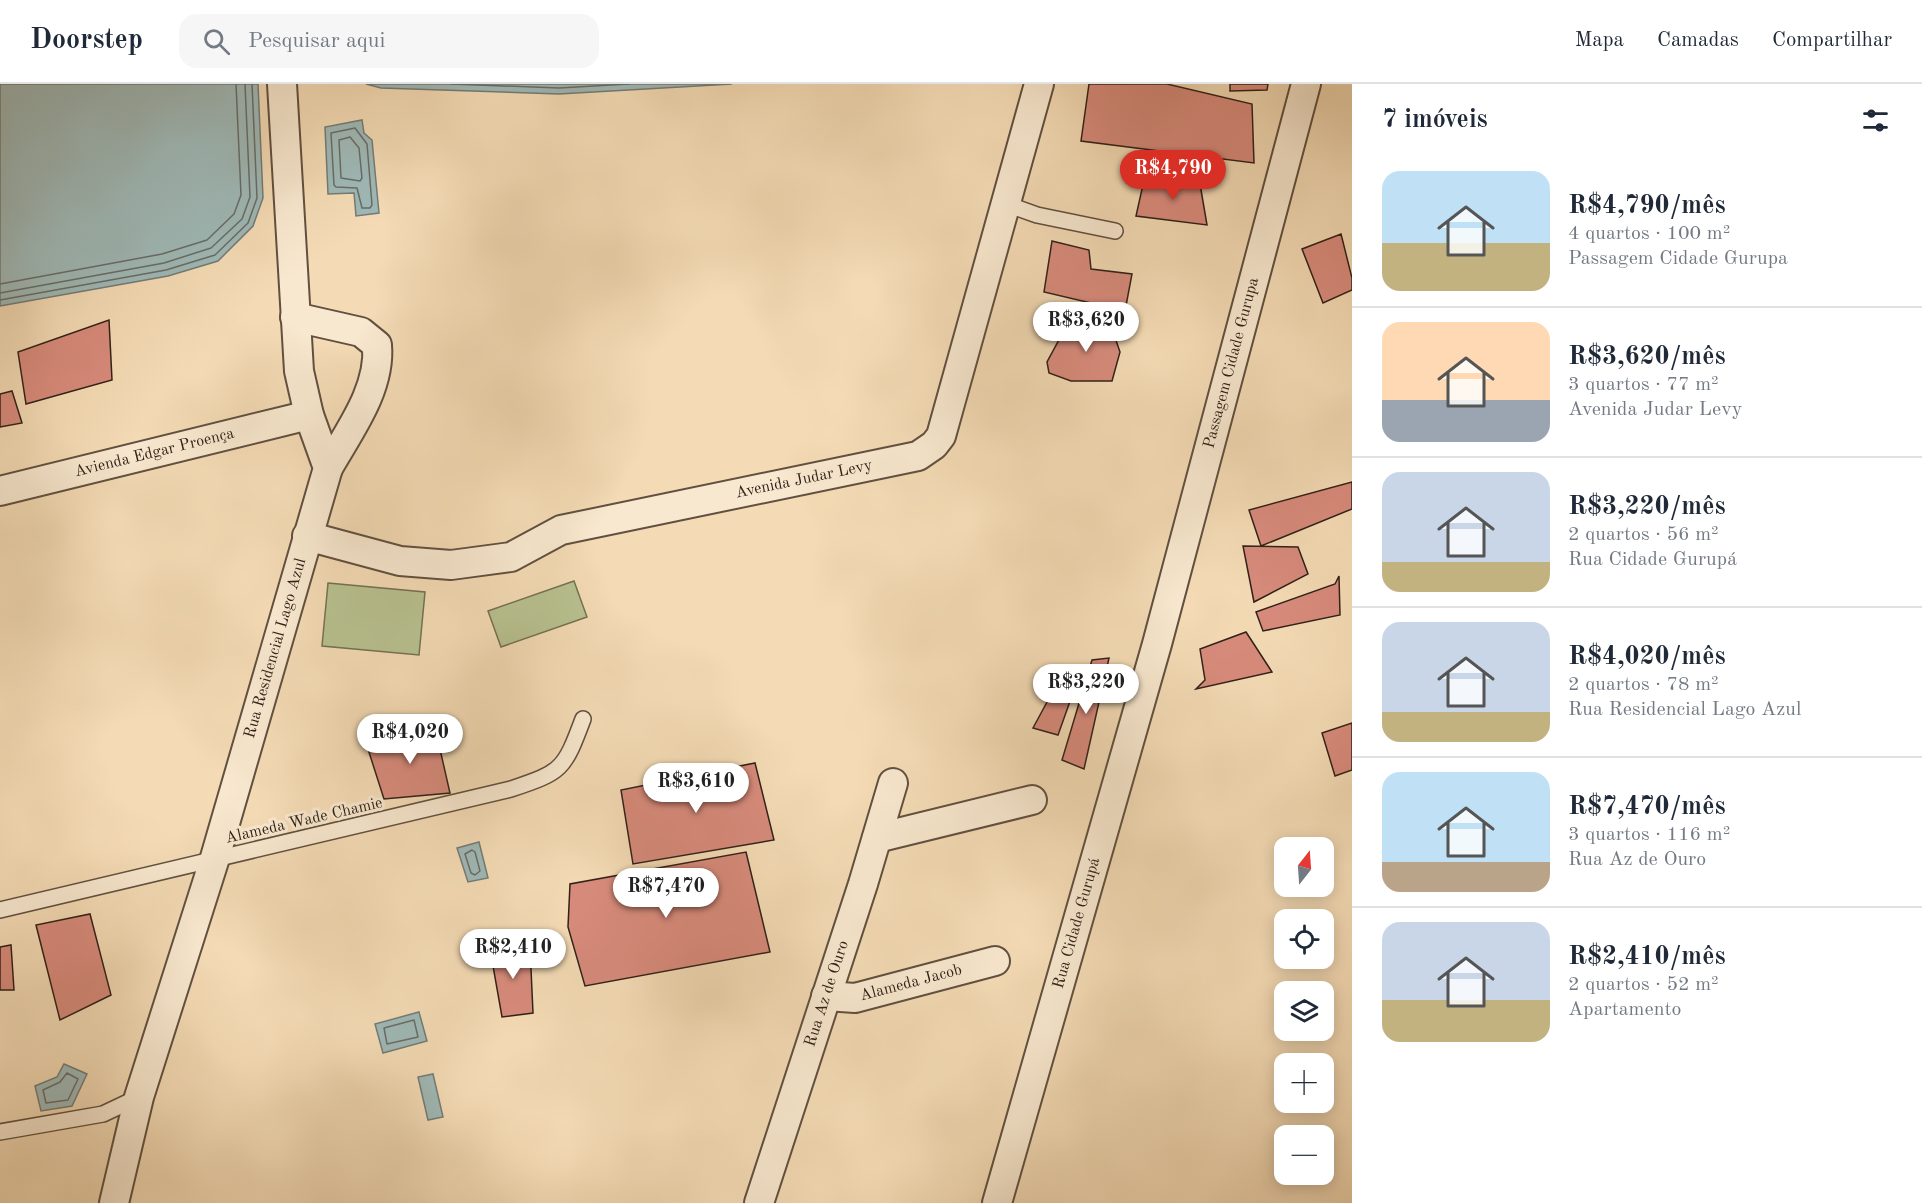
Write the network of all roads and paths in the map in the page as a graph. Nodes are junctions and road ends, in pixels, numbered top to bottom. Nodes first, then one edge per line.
1 (282, 84) edge
2 (1039, 84) edge
3 (1306, 84) edge
4 (1006, 204) junction
5 (1115, 231) dead end
6 (295, 317) junction
7 (309, 415) junction
8 (328, 468) junction
9 (0, 491) edge
10 (307, 536) junction
11 (1157, 644) joint
12 (583, 719) dead end
13 (893, 783) dead end
14 (1032, 800) dead end
15 (877, 838) junction
16 (213, 861) junction
17 (0, 910) edge
18 (995, 961) dead end
19 (826, 996) junction
20 (139, 1097) junction
21 (0, 1132) edge
22 (114, 1203) edge
23 (759, 1203) edge
24 (997, 1203) edge

1 - 6 street
2 - 4 street, Avenida Judar Levy
3 - 11 street, Passagem Cidade Gurupa
4 - 5 lane
4 - 10 street, Avenida Judar Levy
6 - 7 street
6 - 8 street, Rua Residencial Lago Azul
7 - 8 street
7 - 9 street, Avienda Edgar Proença
8 - 10 street, Rua Residencial Lago Azul
10 - 16 street, Rua Residencial Lago Azul
11 - 24 street, Rua Cidade Gurupá
12 - 16 lane, Alameda Wade Chamie
13 - 15 street, Rua Az de Ouro
14 - 15 street
15 - 19 street, Rua Az de Ouro
16 - 17 lane, Alameda Wade Chamie
16 - 20 street, Rua Residencial Lago Azul
18 - 19 street, Alameda Jacob
19 - 23 street, Rua Az de Ouro
20 - 21 lane
20 - 22 street, Rua Residencial Lago Azul

